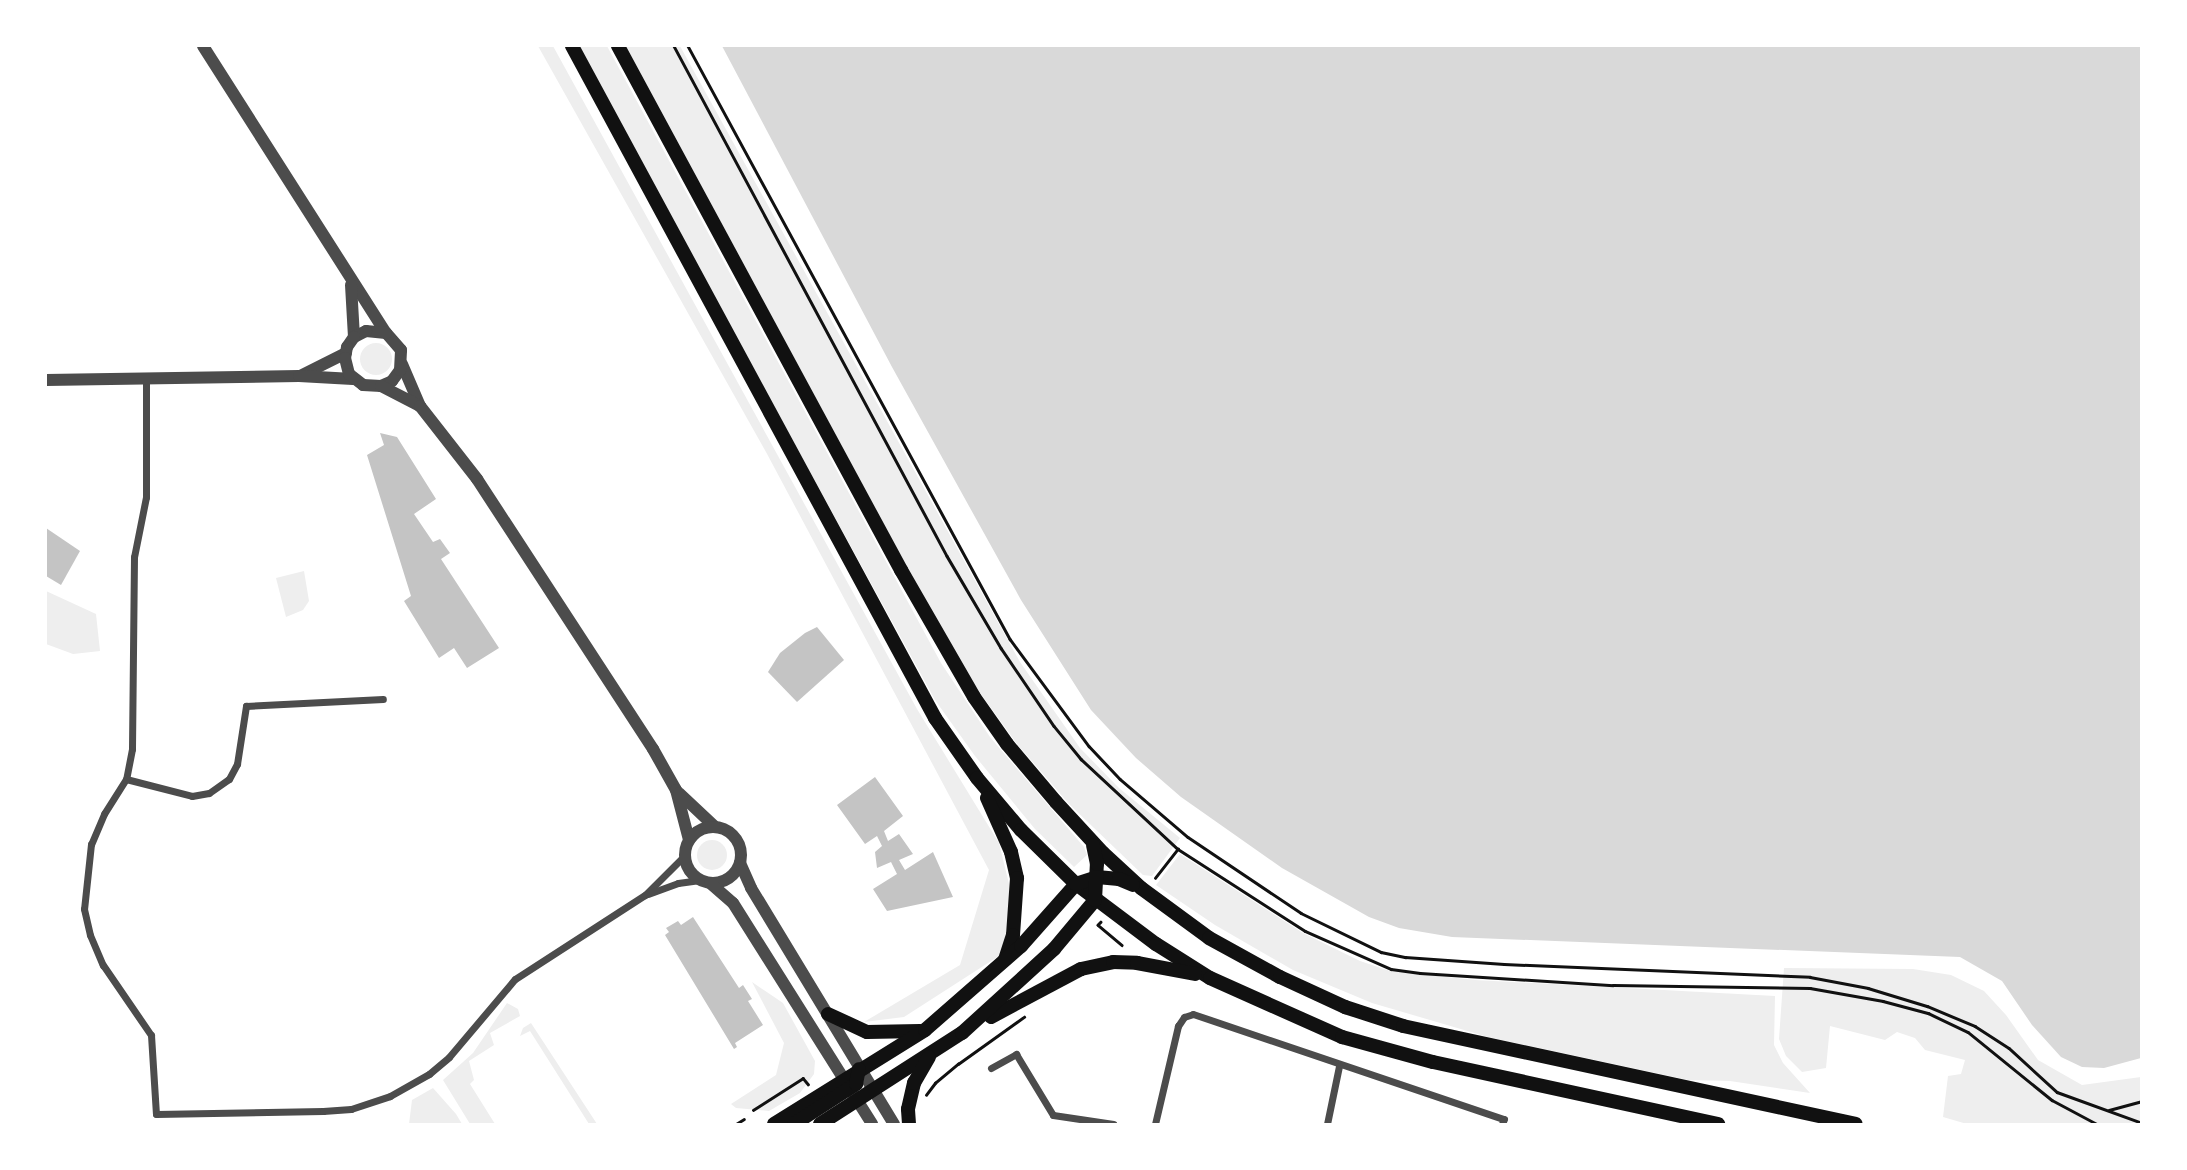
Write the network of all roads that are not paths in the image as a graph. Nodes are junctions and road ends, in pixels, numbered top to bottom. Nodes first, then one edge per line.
1 (203, 46) edge
2 (572, 46) edge
3 (618, 46) edge
4 (351, 281) junction
5 (386, 333) junction
6 (354, 337) junction
7 (345, 353) junction
8 (402, 364) junction
9 (299, 376) junction
10 (146, 379) junction
11 (353, 379) junction
12 (46, 380) edge
13 (381, 386) junction
14 (420, 406) junction
15 (383, 699) dead end
16 (977, 778) junction
17 (126, 779) junction
18 (676, 790) junction
19 (714, 826) junction
20 (689, 840) junction
21 (1091, 840) junction
22 (685, 855) junction
23 (740, 863) junction
24 (1097, 877) junction
25 (705, 882) junction
26 (1076, 884) junction
27 (1141, 888) junction
28 (645, 895) junction
29 (1095, 900) junction
30 (1004, 962) junction
31 (1210, 978) junction
32 (828, 1014) junction
33 (925, 1031) junction
34 (962, 1033) junction
35 (931, 1054) junction
36 (1339, 1066) junction
37 (992, 1068) dead end
38 (859, 1069) junction
39 (850, 1090) junction
40 (873, 1092) junction
41 (156, 1114) junction
42 (1830, 1122) edge
43 (156, 1125) edge
44 (774, 1125) edge
45 (794, 1125) edge
46 (820, 1125) edge
47 (872, 1125) edge
48 (894, 1125) edge
49 (909, 1125) edge
50 (1113, 1125) edge
51 (1155, 1125) edge
52 (1326, 1125) edge
53 (1502, 1125) edge
54 (1718, 1125) edge
55 (1855, 1125) edge

1 - 4 street
2 - 16 main road
3 - 21 main road
4 - 5 street
4 - 6 street
5 - 6 street
5 - 8 street
6 - 7 street
7 - 9 street
7 - 11 street
8 - 13 street
8 - 14 street
9 - 10 street
9 - 11 street
10 - 12 street
10 - 17 street
11 - 13 street
13 - 14 street
14 - 18 street
15 - 17 street
16 - 26 main road
16 - 30 main road
17 - 41 street
18 - 19 street
18 - 20 street
19 - 20 street
19 - 23 street
20 - 22 street
21 - 24 main road
21 - 27 main road
22 - 25 street
22 - 28 street
23 - 25 street
23 - 32 street
24 - 26 main road
24 - 27 main road
24 - 29 main road
25 - 28 street
25 - 39 street
26 - 29 main road
26 - 30 main road
27 - 42 main road
28 - 41 street
29 - 31 main road
29 - 34 main road
30 - 33 main road
31 - 34 main road
31 - 54 main road
32 - 33 main road
32 - 38 street
33 - 38 main road
34 - 35 main road
35 - 40 main road
35 - 49 main road
36 - 51 street
36 - 52 street
36 - 53 street
37 - 50 street
38 - 39 main road
38 - 40 street
39 - 40 main road
39 - 44 main road
39 - 45 main road
39 - 46 main road
39 - 47 street
40 - 48 street
41 - 43 street
42 - 55 main road

